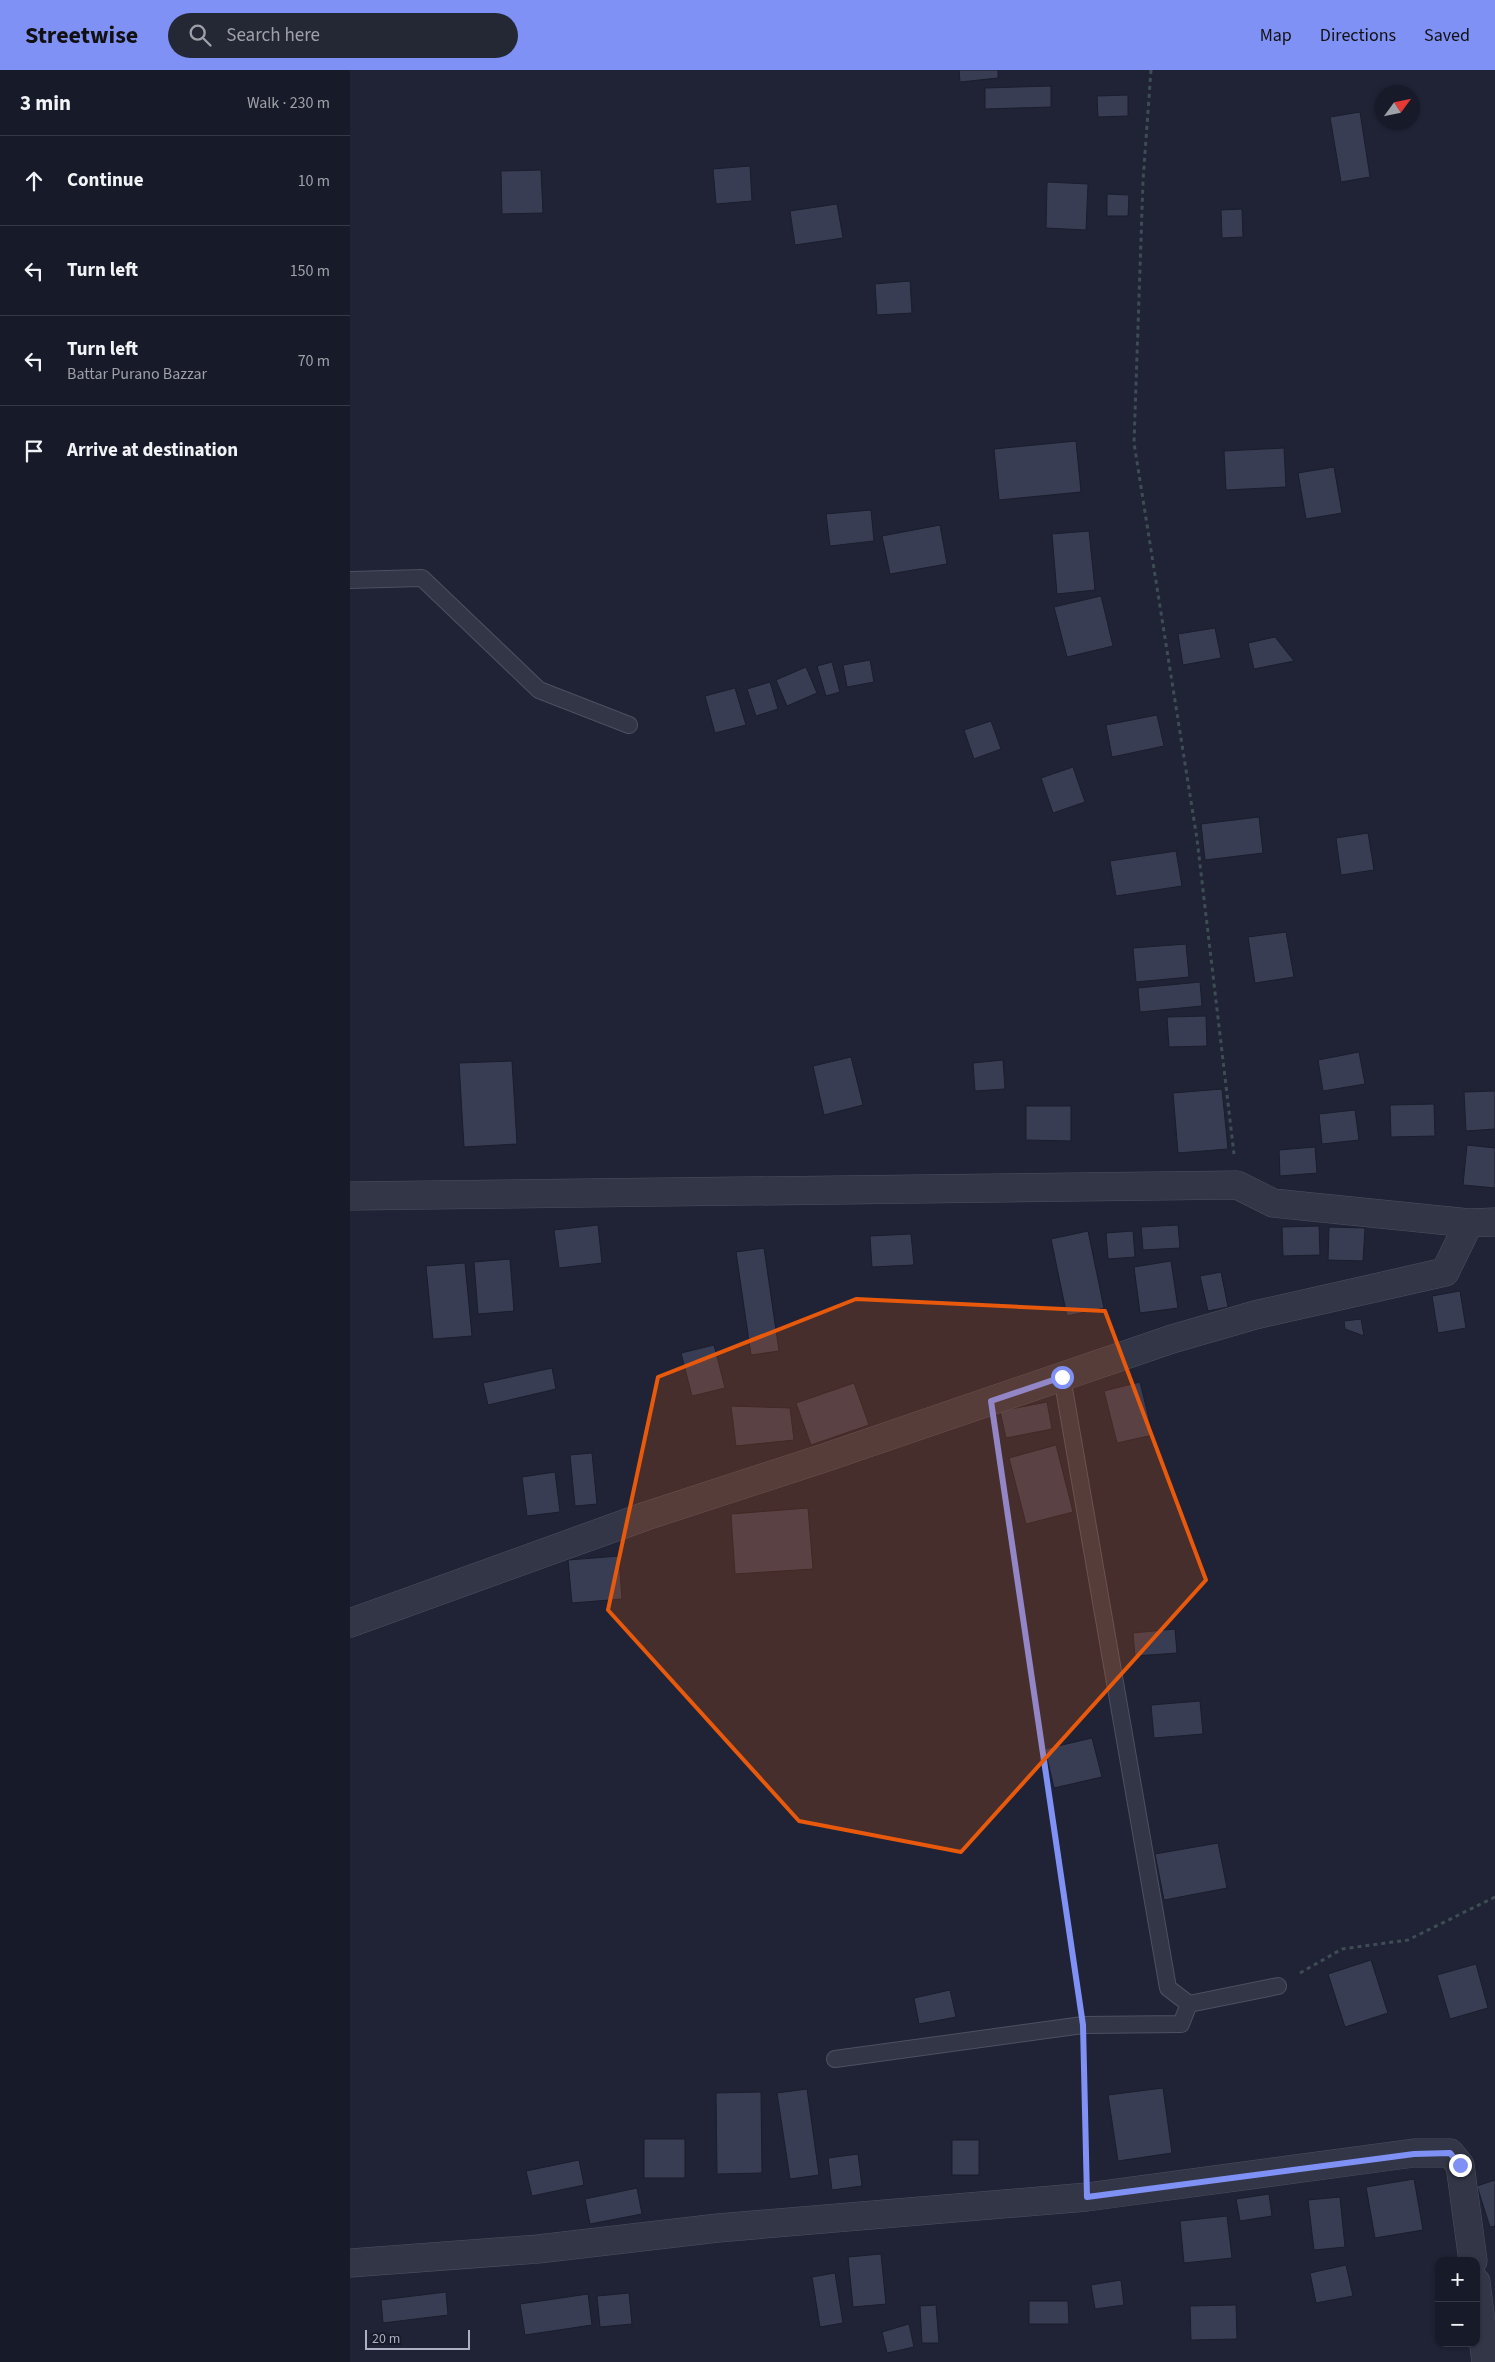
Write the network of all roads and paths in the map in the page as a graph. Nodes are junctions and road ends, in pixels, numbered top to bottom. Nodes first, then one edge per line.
1 (1151, 70) edge
2 (350, 580) edge
3 (629, 724) dead end
4 (1237, 1185) junction
5 (350, 1196) edge
6 (1482, 1222) edge
7 (1062, 1377) junction
8 (991, 1401) junction
9 (350, 1623) edge
10 (1495, 1897) edge
11 (1278, 1986) joint
12 (1189, 2004) junction
13 (1083, 2025) junction
14 (834, 2059) dead end
15 (1087, 2197) junction
16 (1472, 2257) edge
17 (350, 2263) edge
18 (1478, 2302) edge
19 (1486, 2362) edge

1 - 4 path
2 - 3 lane
4 - 5 street
4 - 6 street
6 - 7 street
7 - 8 street
7 - 12 lane
8 - 9 street
8 - 13 path
10 - 11 path
11 - 12 lane
12 - 13 lane
13 - 14 lane
13 - 15 path
15 - 16 street
15 - 17 street
18 - 19 street

